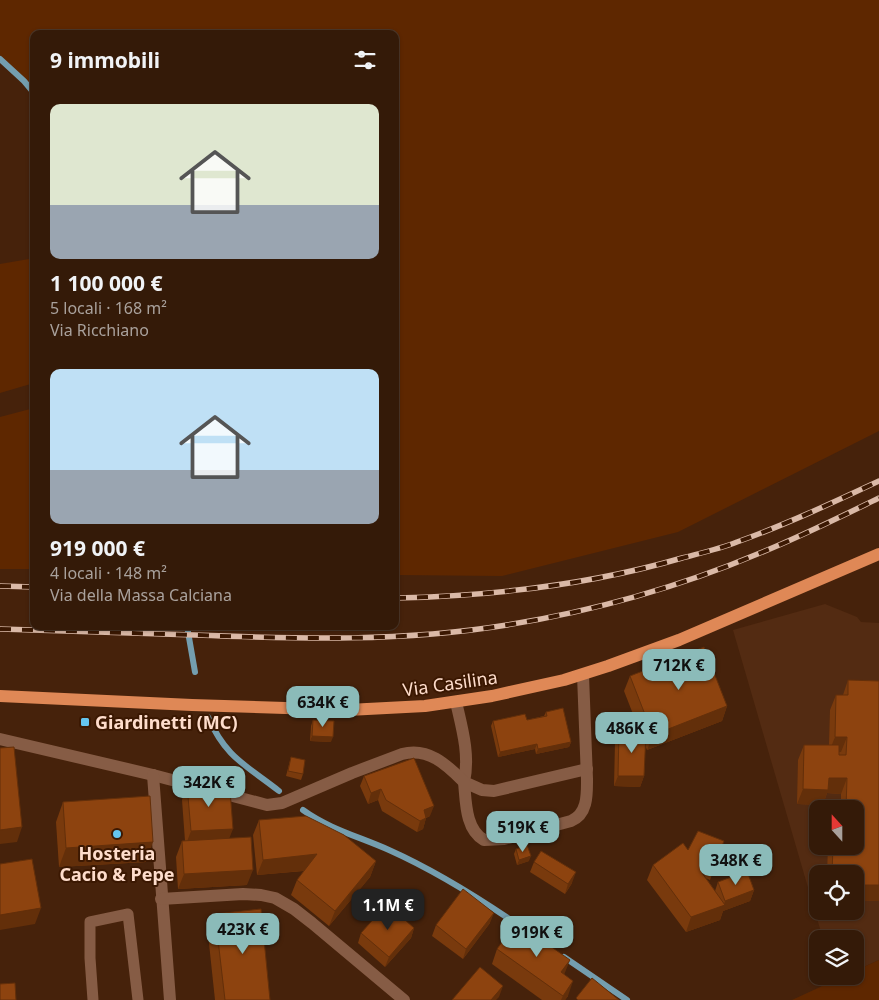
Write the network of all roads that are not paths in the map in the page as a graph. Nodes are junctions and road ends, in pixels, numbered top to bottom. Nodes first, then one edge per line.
1 (879, 554) edge
2 (583, 675) junction
3 (0, 696) edge
4 (456, 702) junction
5 (0, 739) edge
6 (587, 769) junction
7 (153, 775) junction
8 (464, 782) junction
9 (161, 899) junction
10 (93, 1000) edge
11 (138, 1000) edge
12 (170, 1000) edge
13 (404, 1000) edge

1 - 2 main road, Via Casilina
2 - 4 main road, Via Casilina
2 - 6 street
3 - 4 main road, Via Casilina
4 - 8 street
5 - 7 street
6 - 8 street
6 - 8 street
7 - 8 street
7 - 9 street
9 - 12 street
9 - 13 street
10 - 11 lane

